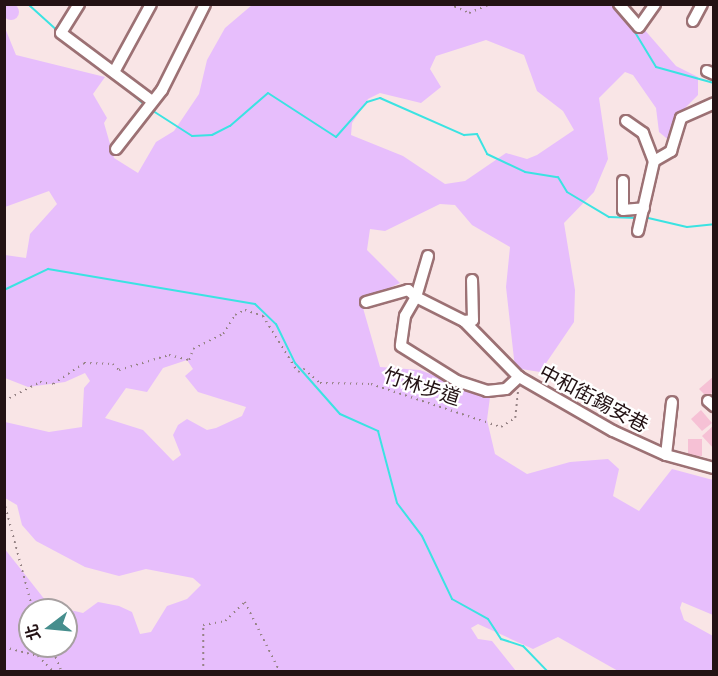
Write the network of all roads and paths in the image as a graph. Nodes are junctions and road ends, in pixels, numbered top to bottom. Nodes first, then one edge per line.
1 (79, 4) edge
2 (151, 4) edge
3 (205, 4) edge
4 (449, 4) edge
5 (490, 4) edge
6 (619, 4) edge
7 (656, 4) edge
8 (702, 4) edge
9 (693, 21) dead end
10 (114, 72) junction
11 (152, 101) junction
12 (714, 103) edge
13 (626, 121) dead end
14 (116, 149) dead end
15 (654, 161) junction
16 (623, 182) dead end
17 (644, 208) junction
18 (638, 231) dead end
19 (428, 256) dead end
20 (472, 280) dead end
21 (416, 297) junction
22 (366, 302) dead end
23 (464, 321) junction
24 (519, 377) junction
25 (4, 401) edge
26 (672, 402) dead end
27 (666, 455) junction
28 (714, 468) edge
29 (4, 501) edge
30 (30, 598) edge
31 (4, 647) edge
32 (56, 658) edge
33 (54, 672) edge
34 (62, 672) edge
35 (203, 672) edge
36 (280, 672) edge

1 - 10 street
2 - 10 street
3 - 11 street
4 - 5 path
6 - 7 street
8 - 9 street
10 - 11 street
11 - 14 street
12 - 15 street
13 - 15 street
15 - 17 street
16 - 17 street
17 - 18 street
19 - 21 street, 中和街錫安巷
20 - 23 street
21 - 22 street
21 - 23 street
21 - 24 street, 中和街錫安巷
23 - 24 street
24 - 25 path, 竹林步道
24 - 27 street, 中和街錫安巷
26 - 27 street
27 - 28 street, 中和街錫安巷
29 - 30 path
31 - 33 path
32 - 34 path
35 - 36 path

